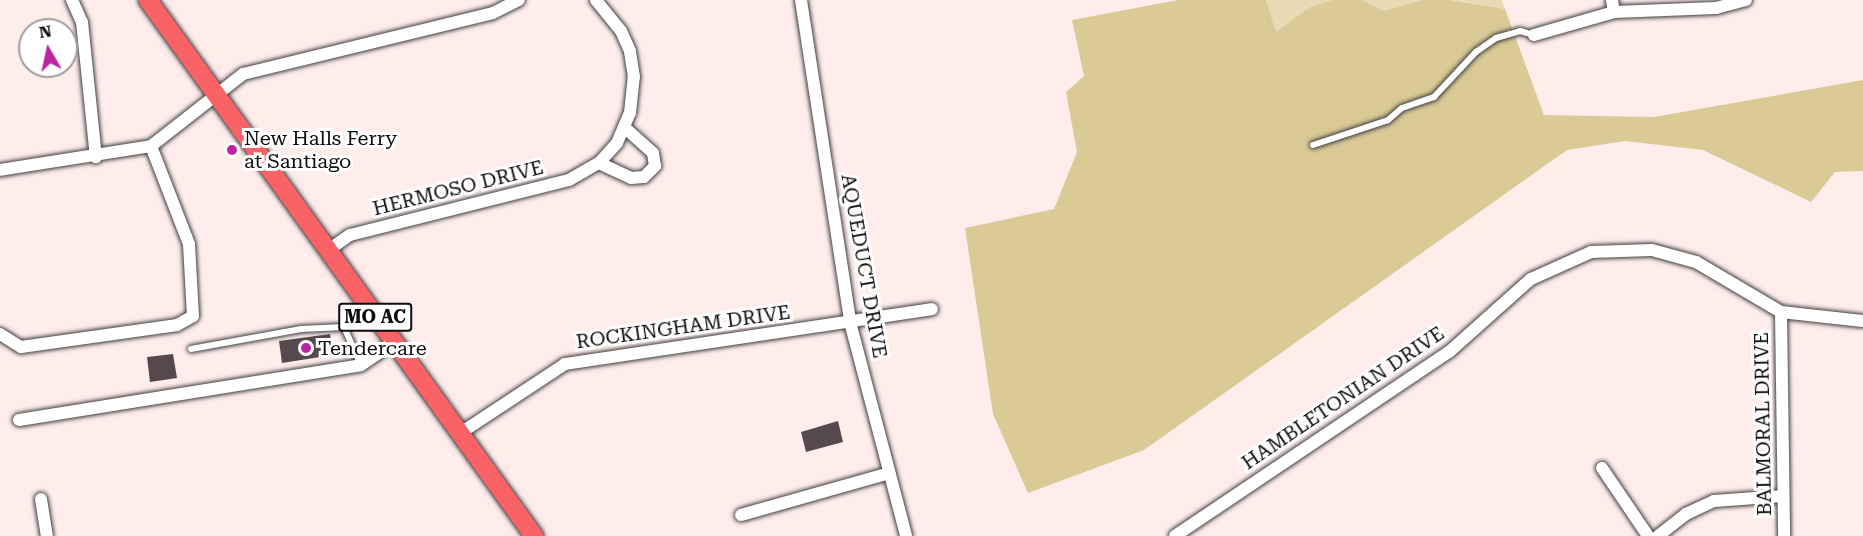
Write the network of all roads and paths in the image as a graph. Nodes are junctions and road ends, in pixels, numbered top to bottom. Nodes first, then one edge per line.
1 (72, 0) edge
2 (148, 0) edge
3 (519, 0) edge
4 (596, 0) edge
5 (801, 0) edge
6 (1746, 0) edge
7 (1613, 6) edge
8 (1534, 35) joint
9 (217, 98) junction
10 (624, 127) junction
11 (1313, 145) dead end
12 (151, 146) junction
13 (96, 157) junction
14 (599, 163) junction
15 (0, 170) edge
16 (327, 251) junction
17 (932, 309) dead end
18 (371, 312) junction
19 (1781, 312) junction
20 (1863, 321) edge
21 (850, 322) junction
22 (344, 327) junction
23 (0, 334) edge
24 (393, 343) junction
25 (191, 349) dead end
26 (361, 365) junction
27 (19, 420) dead end
28 (459, 434) junction
29 (1602, 468) dead end
30 (889, 473) junction
31 (1783, 496) junction
32 (41, 499) dead end
33 (741, 515) dead end
34 (47, 536) edge
35 (534, 536) edge
36 (906, 536) edge
37 (1175, 536) edge
38 (1648, 536) edge
39 (1658, 536) edge
40 (1784, 536) edge

1 - 13 street
2 - 9 main road, MO AC
3 - 9 street
4 - 10 street, HERMOSO DRIVE
5 - 21 street, AQUEDUCT DRIVE
6 - 7 street
7 - 8 street
8 - 11 lane
9 - 12 street
9 - 16 main road, MO AC
10 - 14 street, HERMOSO DRIVE
10 - 14 street
12 - 13 street
12 - 23 street
13 - 15 street
14 - 16 street, HERMOSO DRIVE
16 - 18 main road, MO AC
17 - 21 street, ROCKINGHAM DRIVE
18 - 22 lane
18 - 24 main road, MO AC
19 - 20 street, HAMBLETONIAN DRIVE
19 - 31 street, BALMORAL DRIVE
19 - 37 street, HAMBLETONIAN DRIVE
21 - 28 street, ROCKINGHAM DRIVE
21 - 30 street, AQUEDUCT DRIVE
22 - 25 lane
22 - 26 lane
24 - 26 street
24 - 28 main road, MO AC
26 - 27 street
28 - 35 main road, MO AC
29 - 38 street
30 - 33 street
30 - 36 street, AQUEDUCT DRIVE
31 - 39 street
31 - 40 street, BALMORAL DRIVE
32 - 34 street

